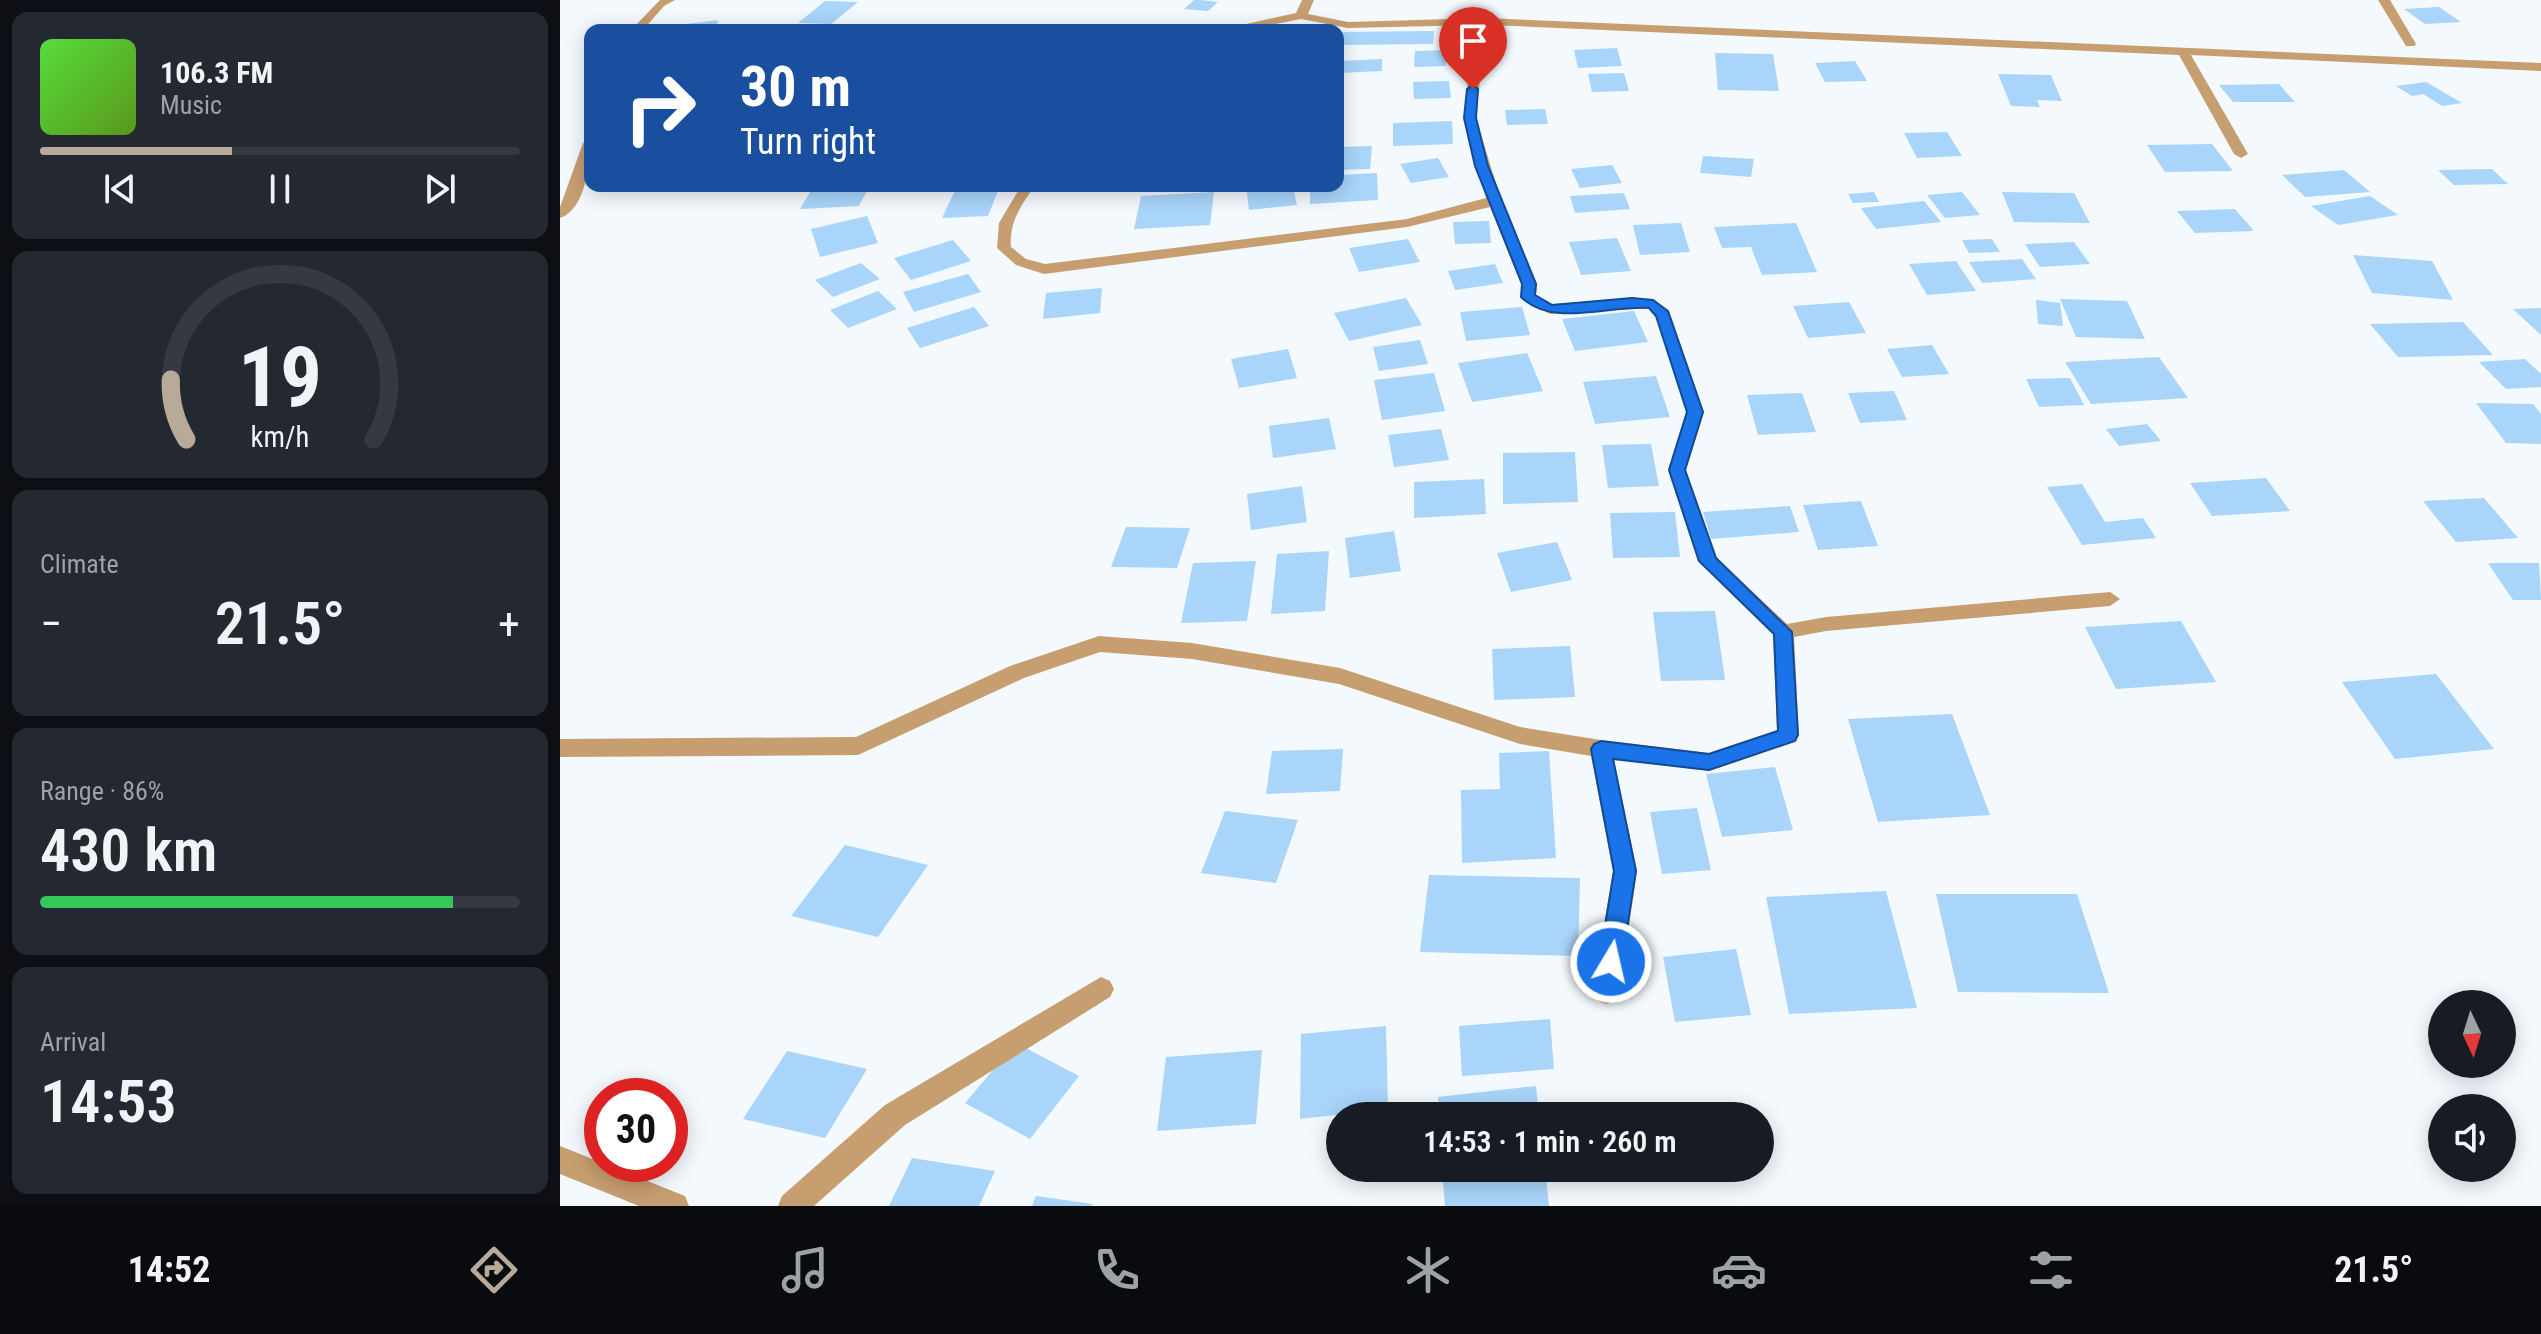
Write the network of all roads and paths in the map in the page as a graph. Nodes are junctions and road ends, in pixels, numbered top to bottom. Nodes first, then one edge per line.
1 (669, 0) edge
2 (1308, 0) edge
3 (2384, 0) edge
4 (1301, 16) junction
5 (1485, 21) junction
6 (642, 24) edge
7 (1258, 24) edge
8 (1343, 24) edge
9 (1344, 24) edge
10 (2410, 44) dead end
11 (2184, 53) junction
12 (2541, 67) edge
13 (2241, 154) dead end
14 (584, 160) edge
15 (1023, 192) edge
16 (1494, 200) junction
17 (560, 214) edge
18 (2110, 599) dead end
19 (1783, 632) junction
20 (560, 748) edge
21 (1601, 749) junction
22 (1101, 989) dead end
23 (1606, 992) dead end
24 (560, 1160) edge
25 (675, 1206) edge
26 (792, 1206) edge

1 - 6 street
2 - 4 street
3 - 10 street
4 - 7 street
4 - 8 street
5 - 9 street
5 - 11 street
5 - 16 street
11 - 12 street
11 - 13 street
14 - 17 street
15 - 16 street
16 - 19 street
18 - 19 street
19 - 21 street
20 - 21 street
21 - 23 street
22 - 26 street
24 - 25 street

